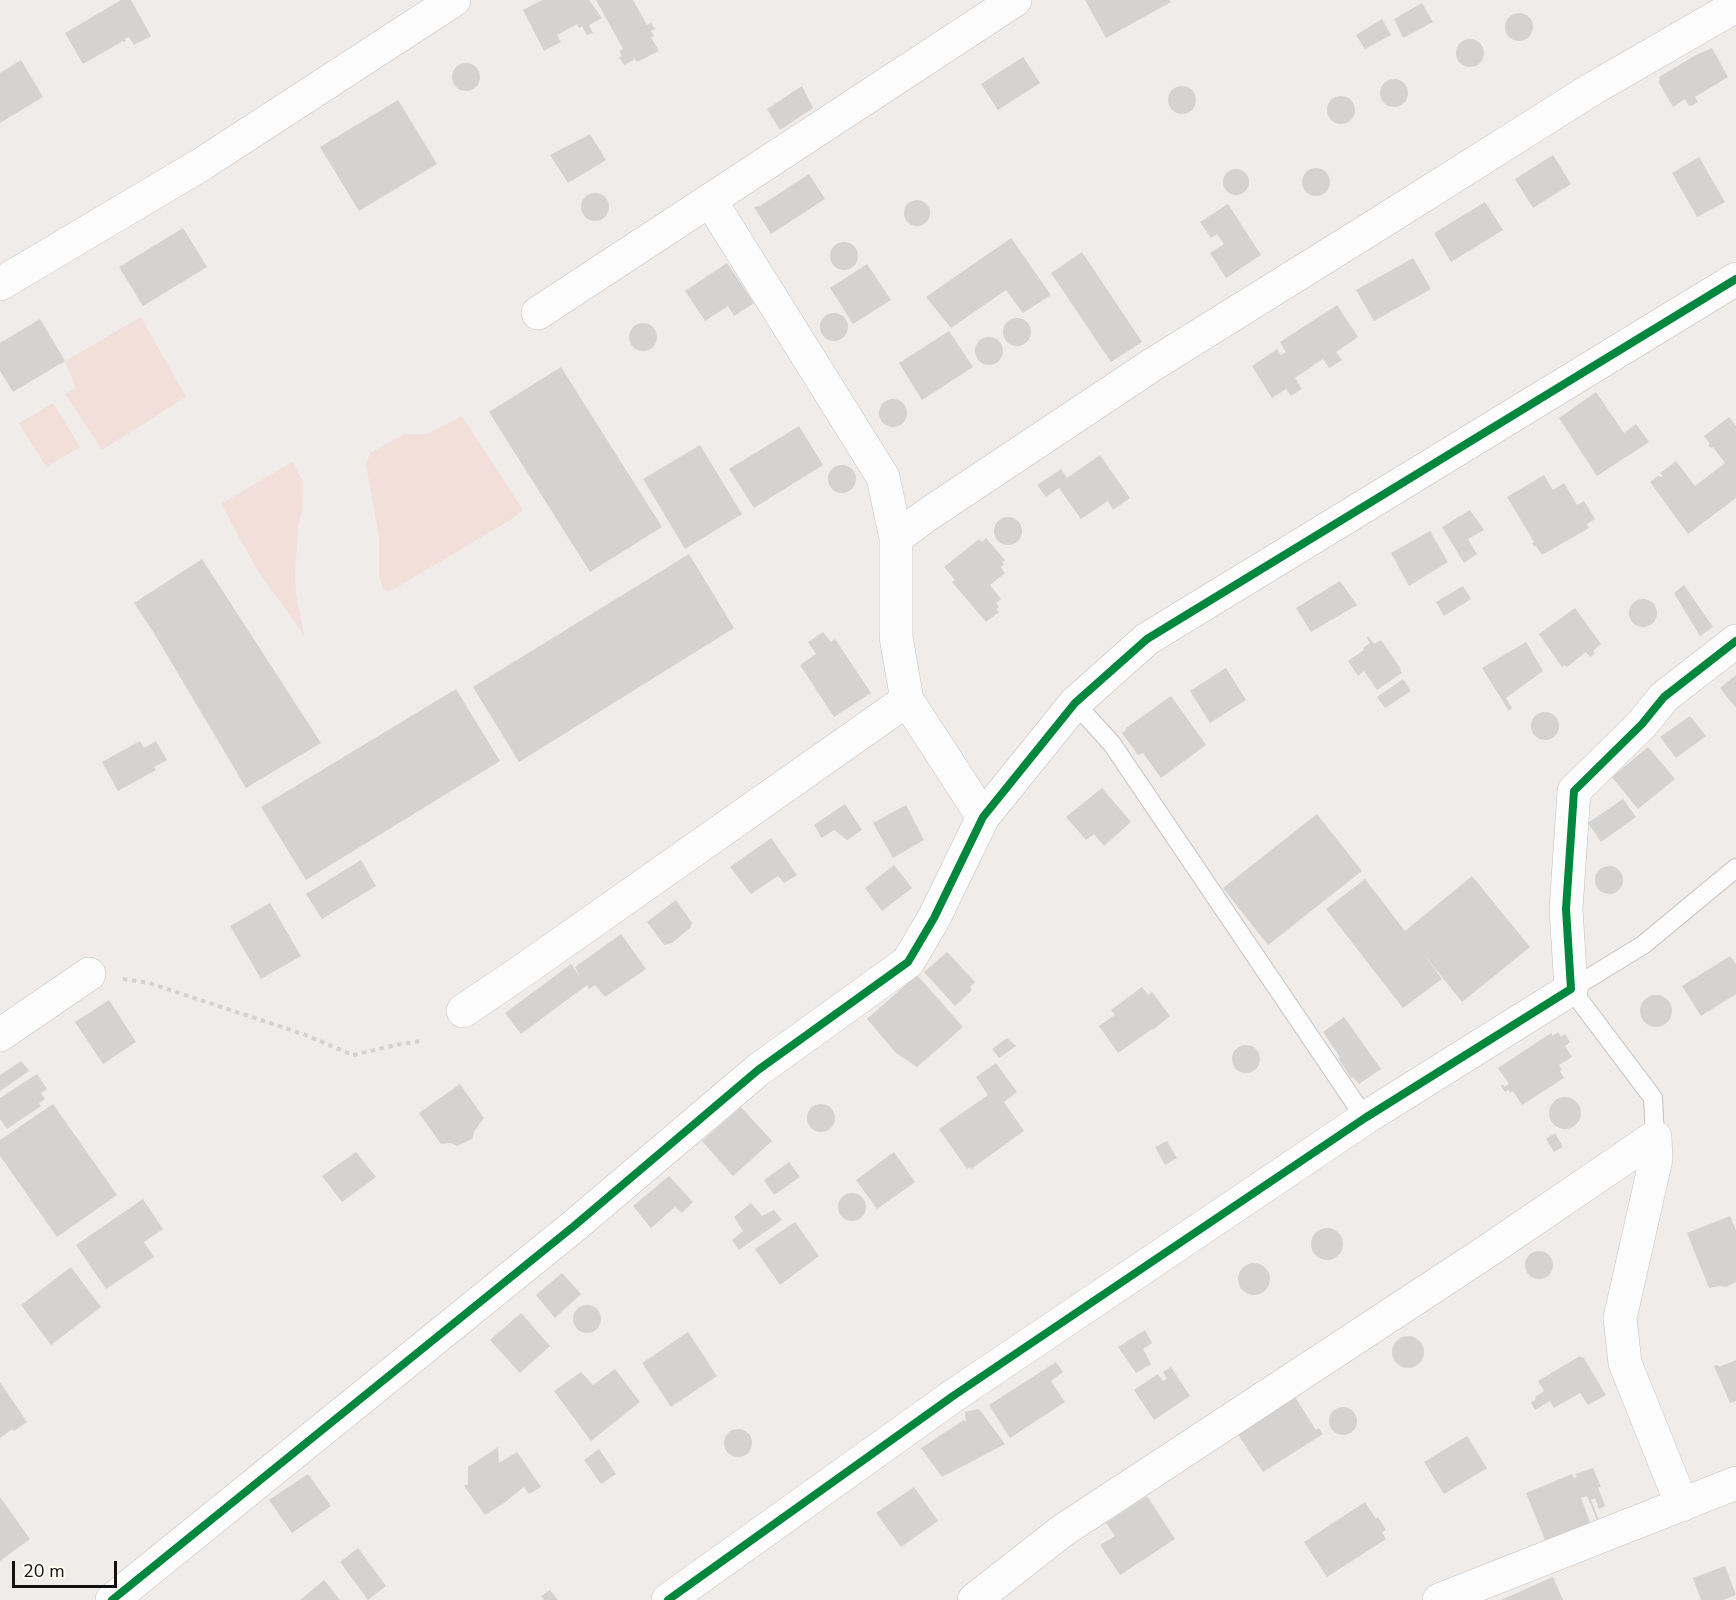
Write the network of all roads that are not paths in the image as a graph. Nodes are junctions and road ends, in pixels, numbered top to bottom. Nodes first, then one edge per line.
1 (454, 0) edge
2 (1015, 0) edge
3 (1736, 6) edge
4 (710, 200) junction
5 (1736, 279) edge
6 (0, 285) edge
7 (538, 313) dead end
8 (896, 538) junction
9 (1736, 641) edge
10 (907, 700) junction
11 (1075, 703) junction
12 (982, 817) junction
13 (1736, 868) edge
14 (89, 974) road end
15 (1571, 988) junction
16 (463, 1011) dead end
17 (0, 1035) edge
18 (1365, 1118) junction
19 (1655, 1137) junction
20 (1736, 1484) edge
21 (1682, 1505) junction
22 (112, 1600) edge
23 (668, 1600) edge
24 (974, 1600) edge
25 (1439, 1600) edge

1 - 6 street
2 - 4 street
3 - 8 street
4 - 7 street
4 - 8 street
5 - 11 street
8 - 10 street
9 - 15 street
10 - 12 street
10 - 16 street
11 - 12 street
11 - 18 lane
12 - 22 street
13 - 15 lane
14 - 17 street
15 - 18 street
15 - 19 lane
18 - 23 street
19 - 21 street
19 - 24 street
20 - 21 street
21 - 25 street

